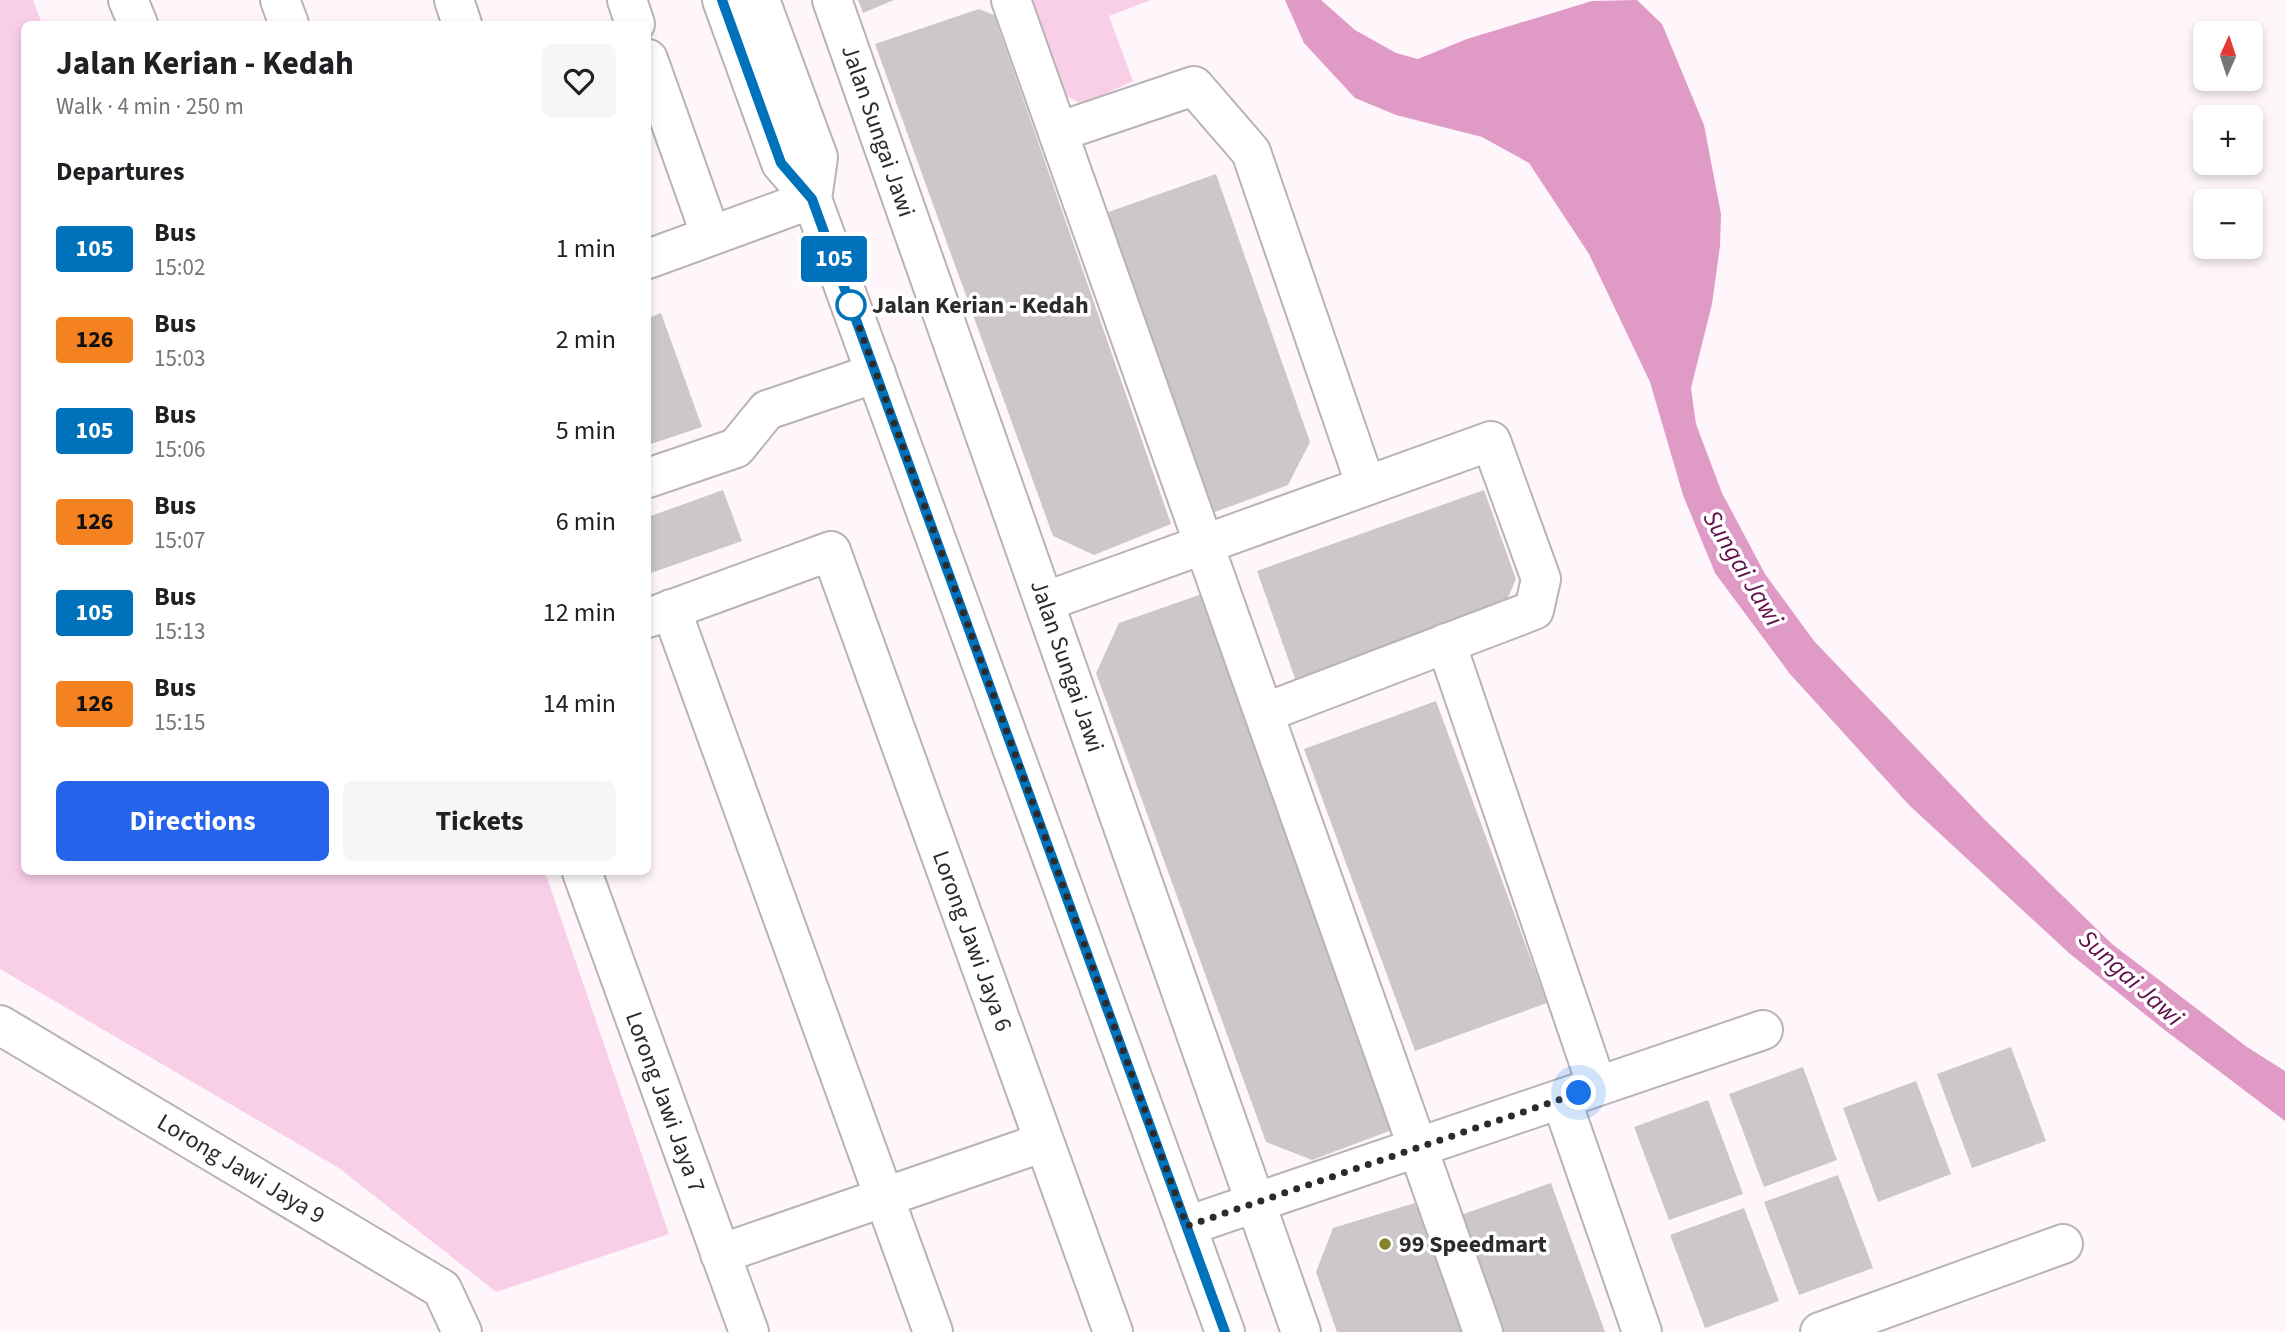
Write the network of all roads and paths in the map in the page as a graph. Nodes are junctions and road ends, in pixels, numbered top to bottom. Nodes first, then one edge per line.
1 (128, 0) edge
2 (280, 0) edge
3 (454, 0) edge
4 (626, 0) edge
5 (722, 0) edge
6 (760, 0) edge
7 (832, 0) edge
8 (1011, 0) edge
9 (137, 21) edge
10 (288, 21) edge
11 (461, 21) edge
12 (634, 21) edge
13 (651, 67) edge
14 (1058, 132) junction
15 (812, 199) junction
16 (711, 236) junction
17 (651, 258) edge
18 (876, 373) junction
19 (651, 477) edge
20 (1366, 486) junction
21 (1205, 544) junction
22 (1044, 602) junction
23 (659, 613) edge
24 (1446, 643) junction
25 (1264, 713) junction
26 (583, 875) edge
27 (0, 1025) edge
28 (1763, 1030) dead end
29 (1597, 1086) junction
30 (1561, 1099) junction
31 (1044, 1142) junction
32 (1418, 1148) junction
33 (884, 1197) junction
34 (1256, 1203) junction
35 (1187, 1226) junction
36 (2063, 1244) dead end
37 (720, 1254) junction
38 (462, 1332) edge
39 (749, 1332) edge
40 (933, 1332) edge
41 (1113, 1332) edge
42 (1225, 1332) edge
43 (1301, 1332) edge
44 (1483, 1332) edge
45 (1642, 1332) edge
46 (1820, 1332) edge

1 - 9 street
2 - 10 street
3 - 11 street
4 - 12 street
5 - 15 street
6 - 15 street
7 - 22 street, Jalan Sungai Jawi
8 - 14 street
13 - 16 street
14 - 20 street
14 - 21 street
15 - 16 street
15 - 18 street
16 - 17 street
18 - 19 street
18 - 35 street
20 - 21 street
20 - 24 street
21 - 22 street
21 - 25 street
22 - 34 street, Jalan Sungai Jawi
23 - 31 street, Lorong Jawi Jaya 6
23 - 33 street
24 - 25 street
24 - 29 street
25 - 32 street
26 - 37 street, Lorong Jawi Jaya 7
27 - 38 street, Lorong Jawi Jaya 9
28 - 29 street
29 - 30 street
30 - 32 street
30 - 45 street
31 - 33 street
31 - 41 street, Lorong Jawi Jaya 6
32 - 34 street
32 - 44 street
33 - 37 street
33 - 40 street
34 - 35 street
34 - 43 street, Jalan Sungai Jawi
35 - 42 street
36 - 46 street
37 - 39 street, Lorong Jawi Jaya 7

